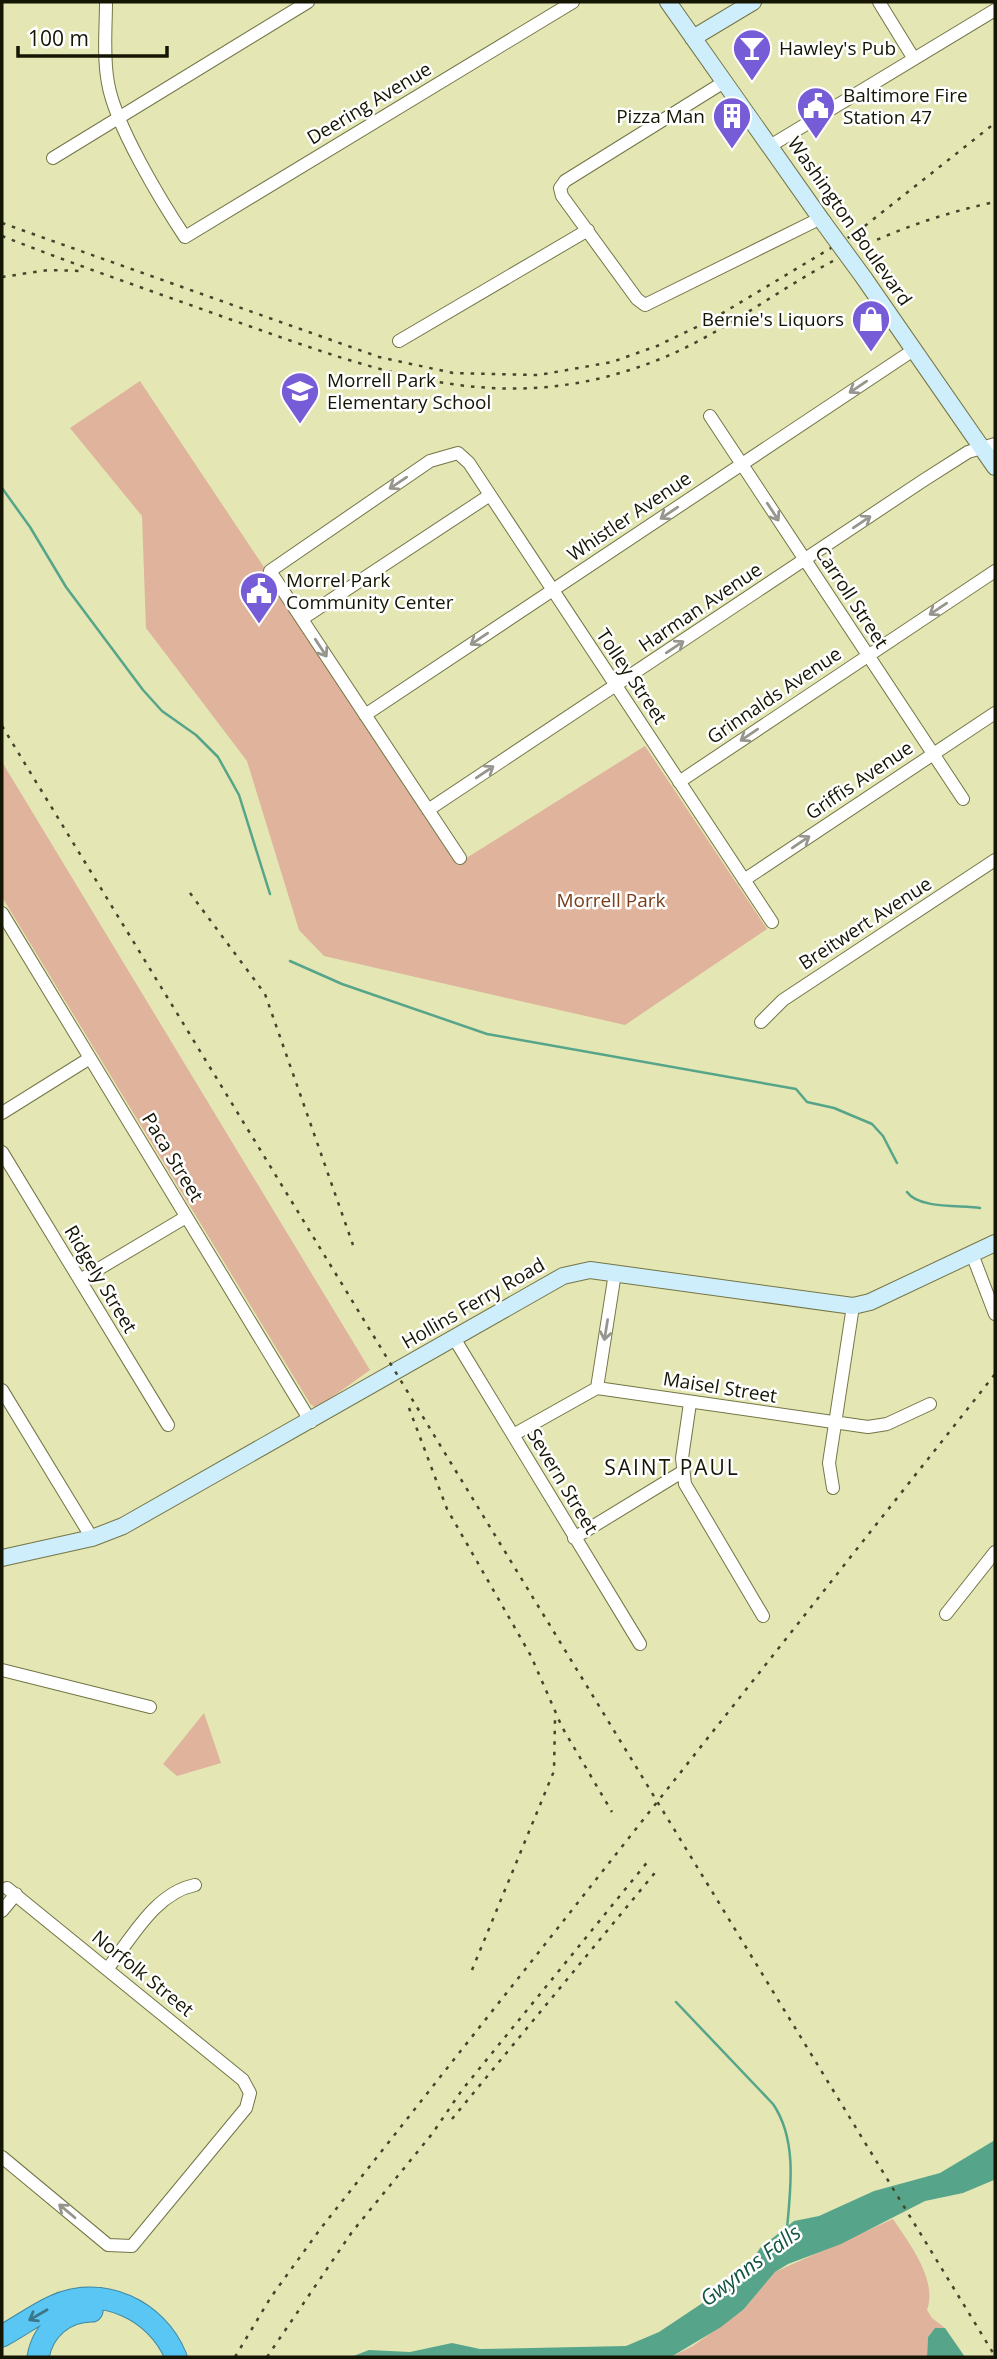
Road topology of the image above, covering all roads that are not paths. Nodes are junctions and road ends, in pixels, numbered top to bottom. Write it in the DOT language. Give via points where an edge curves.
graph roads {
  1 [pos="106,2"];
  2 [pos="308,2"];
  3 [pos="573,2"];
  4 [pos="668,2"];
  5 [pos="752,2"];
  6 [pos="879,2"];
  7 [pos="995,10"];
  8 [pos="693,38"];
  9 [pos="914,59"];
  10 [pos="724,82"];
  11 [pos="120,117"];
  12 [pos="770,146"];
  13 [pos="53,158"];
  14 [pos="822,220"];
  15 [pos="588,230"];
  16 [pos="399,341"];
  17 [pos="915,349"];
  18 [pos="710,416"];
  19 [pos="988,445"];
  20 [pos="741,464"];
  21 [pos="995,467"];
  22 [pos="490,495"];
  23 [pos="805,560"];
  24 [pos="995,571"];
  25 [pos="553,590"];
  26 [pos="302,619"];
  27 [pos="868,656"];
  28 [pos="616,685"];
  29 [pos="995,713"];
  30 [pos="365,715"];
  31 [pos="933,754"];
  32 [pos="680,782"];
  33 [pos="962,799"];
  34 [pos="428,810"];
  35 [pos="460,858"];
  36 [pos="995,860"];
  37 [pos="744,880"];
  38 [pos="2,913"];
  39 [pos="772,922"];
  40 [pos="761,1022"];
  41 [pos="90,1058"];
  42 [pos="2,1113"];
  43 [pos="2,1152"];
  44 [pos="186,1217"];
  45 [pos="995,1243"];
  46 [pos="972,1254"];
  47 [pos="615,1273"];
  48 [pos="80,1280"];
  49 [pos="853,1306"];
  50 [pos="995,1314"];
  51 [pos="454,1338"];
  52 [pos="597,1388"];
  53 [pos="2,1390"];
  54 [pos="690,1403"];
  55 [pos="930,1404"];
  56 [pos="311,1422"];
  57 [pos="834,1423"];
  58 [pos="168,1425"];
  59 [pos="513,1435"];
  60 [pos="682,1472"];
  61 [pos="832,1488"];
  62 [pos="92,1538"];
  63 [pos="574,1538"];
  64 [pos="995,1552"];
  65 [pos="2,1558"];
  66 [pos="946,1614"];
  67 [pos="763,1616"];
  68 [pos="640,1644"];
  69 [pos="2,1670"];
  70 [pos="150,1707"];
  71 [pos="195,1885"];
  72 [pos="2,1911"];
  73 [pos="108,1968"];
  74 [pos="2,2157"];
  75 [pos="2,2336"];
  76 [pos="38,2357"];
  77 [pos="162,2357"];
  78 [pos="176,2357"];
  1 -- 11 [label="street" via="108,84"];
  2 -- 11 [label="street"];
  3 -- 11 [label="street, Deering Avenue" via="185,237"];
  4 -- 8 [label="street, Washington Boulevard"];
  5 -- 8 [label="street"];
  6 -- 9 [label="street"];
  7 -- 9 [label="street"];
  8 -- 10 [label="street, Washington Boulevard"];
  9 -- 12 [label="street"];
  10 -- 12 [label="street, Washington Boulevard"];
  10 -- 15 [label="street" via="565,181 560,188"];
  11 -- 13 [label="street"];
  12 -- 14 [label="street, Washington Boulevard"];
  14 -- 15 [label="street" via="645,305"];
  14 -- 17 [label="street, Washington Boulevard, bridge"];
  15 -- 16 [label="street"];
  17 -- 19 [label="street, Washington Boulevard"];
  17 -- 20 [label="street, Whistler Avenue, one-way"];
  18 -- 20 [label="street, Carroll Street"];
  19 -- 21 [label="street, Washington Boulevard"];
  23 -- 19 [label="street, Harman Avenue, one-way" via="924,480"];
  20 -- 23 [label="street, Carroll Street, one-way"];
  20 -- 25 [label="street, Whistler Avenue, one-way"];
  22 -- 25 [label="street, Tolley Street"];
  22 -- 26 [label="street"];
  22 -- 26 [label="street, Tolley Street, one-way" via="458,453 430,461 270,571"];
  23 -- 27 [label="street, Carroll Street"];
  28 -- 23 [label="street, Harman Avenue, one-way"];
  24 -- 27 [label="street, Grinnalds Avenue, one-way"];
  25 -- 28 [label="street, Tolley Street"];
  25 -- 30 [label="street, Whistler Avenue, one-way"];
  26 -- 30 [label="street, one-way"];
  27 -- 31 [label="street, Carroll Street"];
  27 -- 32 [label="street, Grinnalds Avenue, one-way"];
  28 -- 32 [label="street, Tolley Street"];
  34 -- 28 [label="street, Harman Avenue, one-way"];
  29 -- 31 [label="street, Griffis Avenue"];
  30 -- 34 [label="street"];
  31 -- 33 [label="street, Carroll Street"];
  37 -- 31 [label="street, Griffis Avenue, one-way"];
  32 -- 37 [label="street, Tolley Street"];
  34 -- 35 [label="street"];
  36 -- 40 [label="street, Breitwert Avenue" via="783,1000"];
  37 -- 39 [label="street, Tolley Street"];
  38 -- 41 [label="street, Paca Street"];
  41 -- 42 [label="street"];
  41 -- 44 [label="street, Paca Street"];
  43 -- 48 [label="street, Ridgely Street"];
  44 -- 48 [label="street"];
  44 -- 56 [label="street, Paca Street"];
  45 -- 46 [label="street, Hollins Ferry Road"];
  46 -- 49 [label="street, Hollins Ferry Road"];
  46 -- 50 [label="street"];
  47 -- 49 [label="street, Hollins Ferry Road"];
  47 -- 51 [label="street, Hollins Ferry Road" via="590,1270 563,1276"];
  47 -- 52 [label="street, one-way"];
  48 -- 58 [label="street, Ridgely Street"];
  49 -- 57 [label="street"];
  51 -- 56 [label="street, Hollins Ferry Road"];
  51 -- 59 [label="street, Severn Street"];
  52 -- 54 [label="street, Maisel Street"];
  52 -- 59 [label="street"];
  53 -- 62 [label="street"];
  54 -- 57 [label="street, Maisel Street"];
  54 -- 60 [label="street"];
  55 -- 57 [label="street, Maisel Street" via="877,1427"];
  56 -- 62 [label="street, Hollins Ferry Road" via="156,1509"];
  57 -- 61 [label="street" via="829,1462"];
  59 -- 63 [label="street, Severn Street"];
  60 -- 63 [label="street"];
  60 -- 67 [label="street" via="691,1496"];
  62 -- 65 [label="street, Hollins Ferry Road"];
  63 -- 68 [label="street, Severn Street"];
  64 -- 66 [label="street"];
  69 -- 70 [label="street"];
  71 -- 73 [label="street" via="159,1903"];
  72 -- 73 [label="street, Norfolk Street" via="11,1891"];
  73 -- 74 [label="street, Norfolk Street, one-way" via="243,2080 250,2093 246,2108 137,2243 123,2247 108,2245"];
  78 -- 75 [label="highway, one-way" via="163,2334 140,2313 96,2298 55,2305"];
  76 -- 77 [label="highway" via="51,2328 86,2311 115,2314 133,2323"];
}
